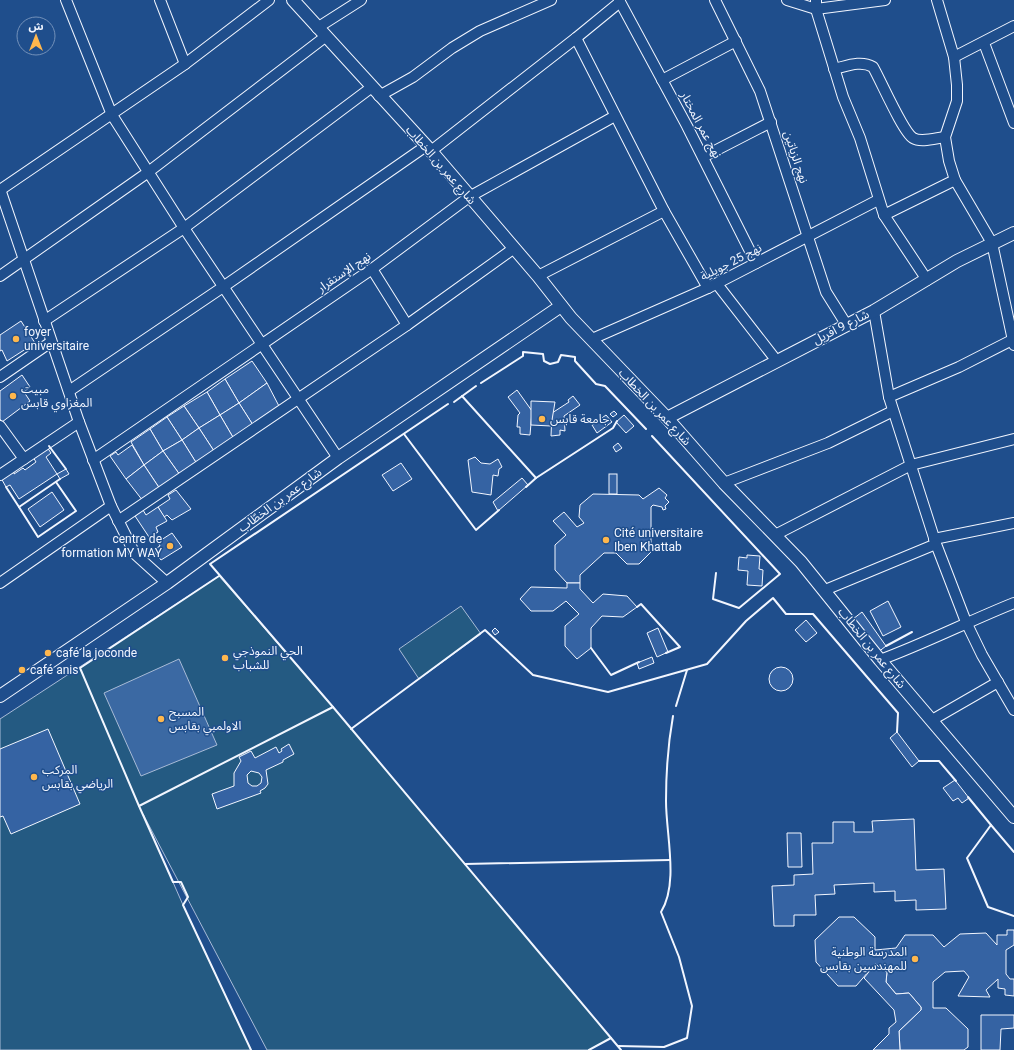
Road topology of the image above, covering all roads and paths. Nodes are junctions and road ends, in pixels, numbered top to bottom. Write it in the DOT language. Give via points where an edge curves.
graph roads {
  1 [pos="66,0"];
  2 [pos="160,0"];
  3 [pos="269,0"];
  4 [pos="293,0"];
  5 [pos="361,0"];
  6 [pos="551,0"];
  7 [pos="716,0"];
  8 [pos="787,0"];
  9 [pos="885,0"];
  10 [pos="937,0"];
  11 [pos="619,1"];
  12 [pos="816,5"];
  13 [pos="1014,26"];
  14 [pos="321,32"];
  15 [pos="576,38"];
  16 [pos="736,41"];
  17 [pos="984,43"];
  18 [pos="954,57"];
  19 [pos="185,64"];
  20 [pos="834,69"];
  21 [pos="662,80"];
  22 [pos="375,91"];
  23 [pos="112,115"];
  24 [pos="615,116"];
  25 [pos="771,122"];
  26 [pos="1014,123"];
  27 [pos="945,137"];
  28 [pos="428,148"];
  29 [pos="703,157"];
  30 [pos="147,173"];
  31 [pos="955,180"];
  32 [pos="0,189"];
  33 [pos="469,197"];
  34 [pos="878,200"];
  35 [pos="664,211"];
  36 [pos="884,215"];
  37 [pos="184,228"];
  38 [pos="1014,233"];
  39 [pos="808,238"];
  40 [pos="992,242"];
  41 [pos="513,249"];
  42 [pos="23,260"];
  43 [pos="756,263"];
  44 [pos="372,269"];
  45 [pos="0,276"];
  46 [pos="538,276"];
  47 [pos="927,280"];
  48 [pos="713,286"];
  49 [pos="223,287"];
  50 [pos="561,306"];
  51 [pos="874,311"];
  52 [pos="44,322"];
  53 [pos="846,324"];
  54 [pos="407,325"];
  55 [pos="592,339"];
  56 [pos="1013,341"];
  57 [pos="51,342"];
  58 [pos="261,343"];
  59 [pos="776,360"];
  60 [pos="0,377"];
  61 [pos="69,391"];
  62 [pos="889,397"];
  63 [pos="299,399"];
  64 [pos="893,411"];
  65 [pos="667,418"];
  66 [pos="79,422"];
  67 [pos="0,426"];
  68 [pos="1014,439"];
  69 [pos="338,458"];
  70 [pos="24,459"];
  71 [pos="93,460"];
  72 [pos="911,465"];
  73 [pos="0,475"];
  74 [pos="724,483"];
  75 [pos="111,506"];
  76 [pos="118,521"];
  77 [pos="1014,524"];
  78 [pos="775,535"];
  79 [pos="935,541"];
  80 [pos="0,583"];
  81 [pos="167,583"];
  82 [pos="825,590"];
  83 [pos="1014,603"];
  84 [pos="966,622"];
  85 [pos="880,660"];
  86 [pos="998,682"];
  87 [pos="0,696"];
  88 [pos="1014,710"];
  89 [pos="932,720"];
  90 [pos="1014,817"];
  1 -- 23 [label="street"];
  2 -- 19 [label="street"];
  3 -- 19 [label="street"];
  4 -- 14 [label="street, شارع عمر بن الخطاب"];
  5 -- 14 [label="street"];
  6 -- 22 [label="street" via="480,31 452,48 414,77"];
  7 -- 16 [label="street, نهج الزياتين" via="718,9"];
  8 -- 12 [label="street"];
  9 -- 12 [label="street"];
  10 -- 18 [label="street"];
  11 -- 15 [label="street"];
  11 -- 21 [label="street, نهج عمر المختار"];
  12 -- 20 [label="street"];
  13 -- 17 [label="street"];
  14 -- 22 [label="street, شارع عمر بن الخطاب"];
  14 -- 30 [label="street"];
  15 -- 24 [label="street"];
  15 -- 28 [label="street"];
  16 -- 21 [label="street"];
  16 -- 25 [label="street, نهج الزياتين" via="760,91"];
  17 -- 18 [label="street"];
  17 -- 26 [label="street"];
  18 -- 27 [label="street" via="957,101"];
  19 -- 23 [label="street"];
  20 -- 27 [label="street" via="859,63 872,67 913,138 919,140"];
  20 -- 34 [label="street" via="860,138"];
  21 -- 29 [label="street, نهج عمر المختار"];
  22 -- 28 [label="street, شارع عمر بن الخطاب"];
  22 -- 37 [label="street"];
  23 -- 30 [label="street"];
  23 -- 32 [label="street"];
  24 -- 33 [label="street, نهج الإستقرار"];
  24 -- 35 [label="street"];
  25 -- 29 [label="street"];
  25 -- 39 [label="street, نهج الزياتين"];
  27 -- 31 [label="street"];
  28 -- 33 [label="street, شارع عمر بن الخطاب"];
  28 -- 49 [label="street"];
  29 -- 43 [label="street, نهج عمر المختار"];
  30 -- 37 [label="street"];
  30 -- 42 [label="street"];
  31 -- 36 [label="street"];
  31 -- 40 [label="street"];
  32 -- 42 [label="street"];
  33 -- 41 [label="street, شارع عمر بن الخطاب"];
  33 -- 44 [label="street, نهج الإستقرار"];
  34 -- 36 [label="street"];
  34 -- 39 [label="street, نهج 25 جويلية"];
  35 -- 46 [label="street"];
  35 -- 48 [label="street"];
  36 -- 47 [label="street"];
  37 -- 49 [label="street"];
  37 -- 52 [label="street"];
  38 -- 40 [label="street, شارع 9 افريل"];
  39 -- 43 [label="street, نهج 25 جويلية"];
  39 -- 53 [label="street, نهج الزياتين" via="826,292"];
  40 -- 47 [label="street, شارع 9 افريل"];
  40 -- 56 [label="street"];
  41 -- 46 [label="street, شارع عمر بن الخطاب"];
  41 -- 54 [label="street"];
  42 -- 45 [label="street"];
  42 -- 52 [label="street"];
  43 -- 48 [label="street, نهج 25 جويلية"];
  44 -- 54 [label="street"];
  44 -- 58 [label="street, نهج الإستقرار"];
  46 -- 50 [label="street, شارع عمر بن الخطاب"];
  47 -- 51 [label="street, شارع 9 افريل"];
  48 -- 55 [label="street, نهج 25 جويلية"];
  48 -- 59 [label="street"];
  49 -- 58 [label="street"];
  49 -- 61 [label="street"];
  50 -- 55 [label="street, شارع عمر بن الخطاب"];
  50 -- 69 [label="street, شارع عمر بن الخطّاب"];
  51 -- 53 [label="street, شارع 9 افريل"];
  51 -- 62 [label="street"];
  52 -- 57 [label="street"];
  53 -- 59 [label="street, شارع 9 افريل"];
  54 -- 63 [label="street"];
  55 -- 65 [label="street, شارع عمر بن الخطاب"];
  56 -- 62 [label="street"];
  57 -- 60 [label="street"];
  57 -- 61 [label="street"];
  58 -- 63 [label="street"];
  58 -- 71 [label="street, نهج الإستقرار"];
  59 -- 65 [label="street, شارع 9 افريل"];
  61 -- 66 [label="street"];
  62 -- 64 [label="street"];
  63 -- 69 [label="street"];
  63 -- 76 [label="street"];
  64 -- 72 [label="street"];
  64 -- 74 [label="street" via="828,443"];
  65 -- 74 [label="street, شارع عمر بن الخطاب"];
  66 -- 70 [label="street"];
  66 -- 71 [label="street"];
  67 -- 70 [label="street"];
  68 -- 72 [label="street"];
  69 -- 81 [label="street, شارع عمر بن الخطّاب"];
  70 -- 73 [label="street"];
  71 -- 75 [label="street"];
  72 -- 78 [label="street"];
  72 -- 79 [label="street"];
  74 -- 78 [label="street, شارع عمر بن الخطاب"];
  75 -- 76 [label="street"];
  75 -- 80 [label="street"];
  76 -- 81 [label="street" via="135,554"];
  77 -- 79 [label="street"];
  78 -- 82 [label="street, شارع عمر بن الخطاب"];
  79 -- 82 [label="street"];
  79 -- 84 [label="street"];
  81 -- 87 [label="street, شارع عمر بن الخطّاب"];
  82 -- 85 [label="street, شارع عمر بن الخطاب"];
  83 -- 84 [label="street"];
  84 -- 85 [label="street" via="923,644"];
  84 -- 86 [label="street"];
  85 -- 89 [label="street, شارع عمر بن الخطاب"];
  86 -- 88 [label="street"];
  86 -- 89 [label="street"];
  89 -- 90 [label="street, شارع عمر بن الخطاب"];
}
